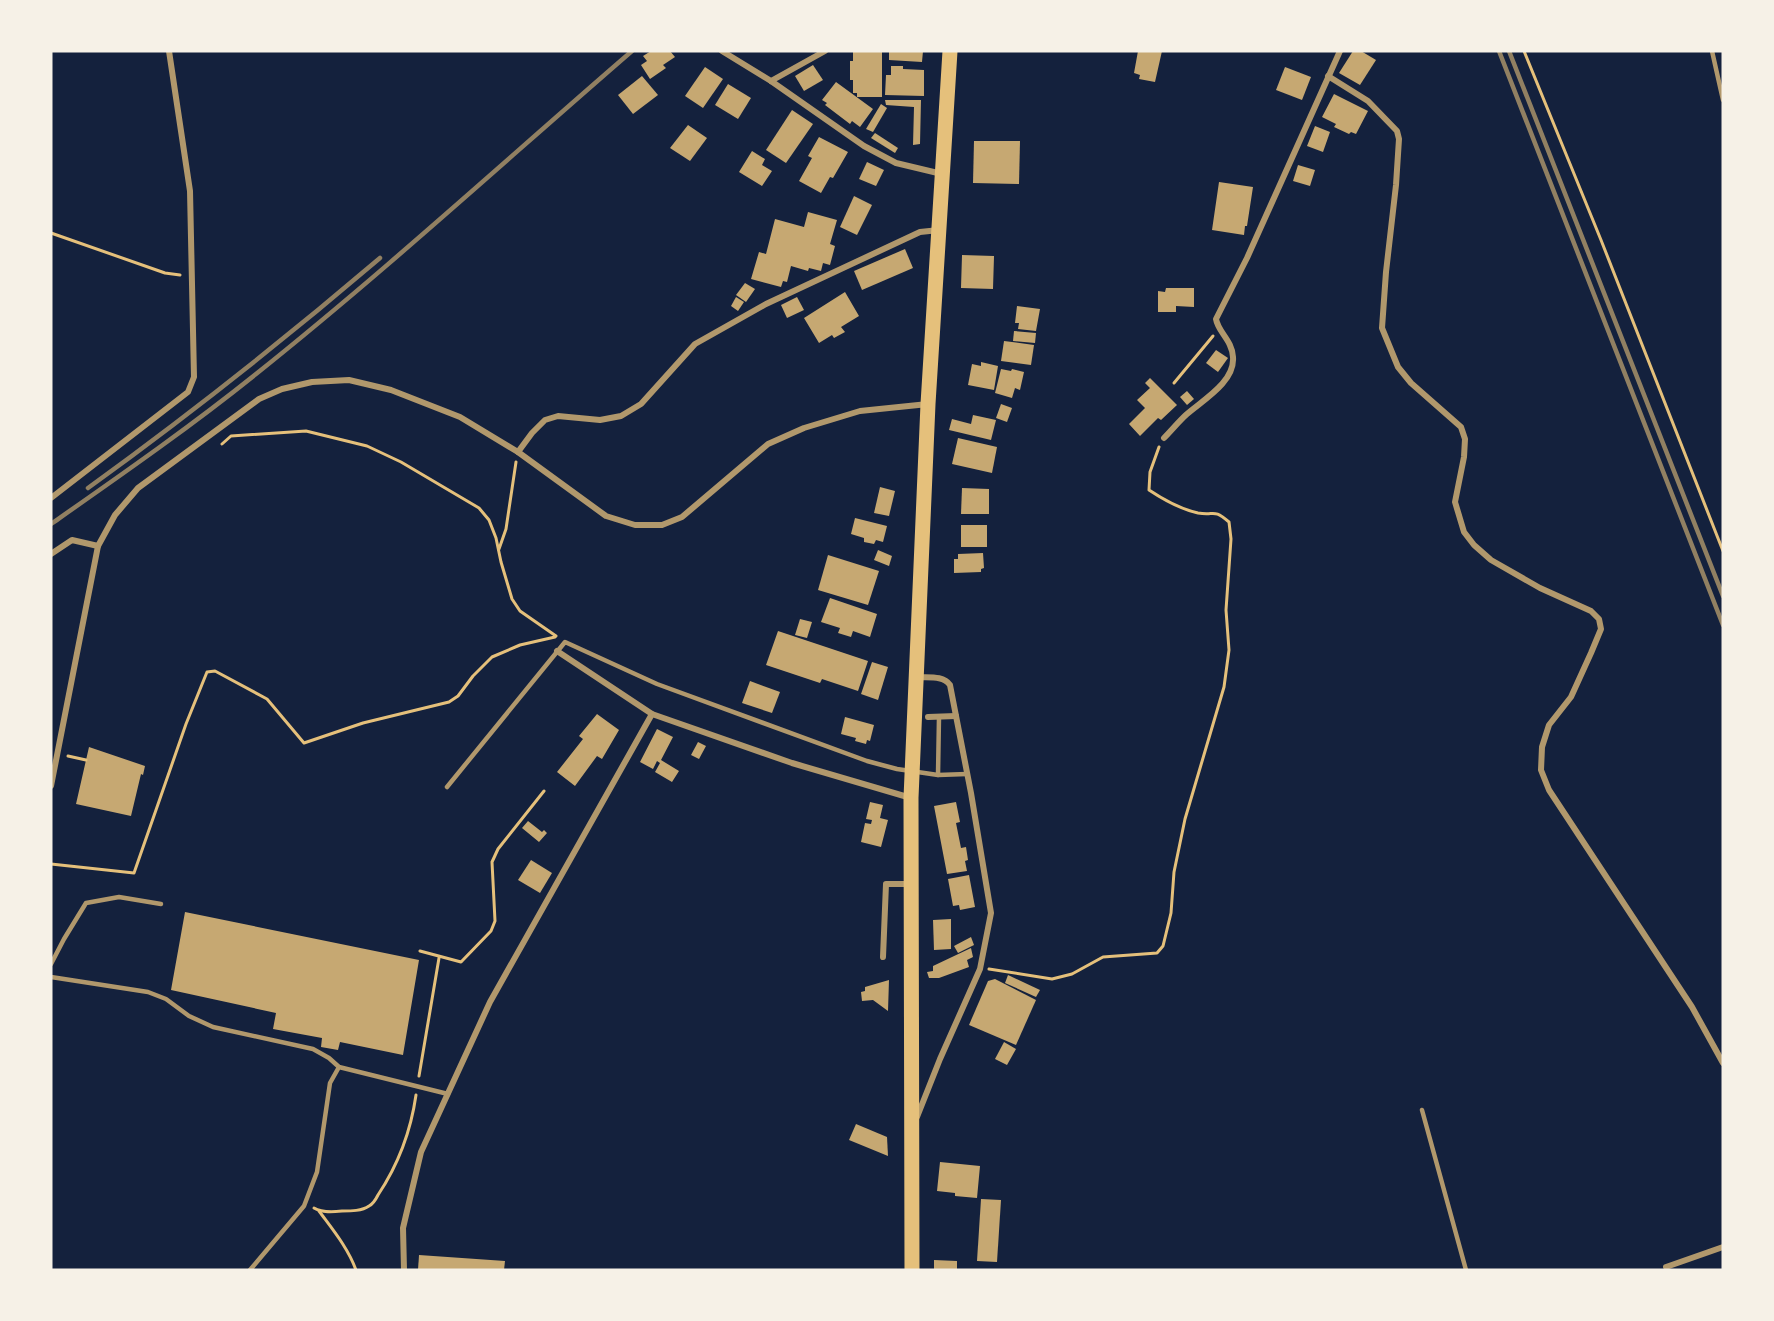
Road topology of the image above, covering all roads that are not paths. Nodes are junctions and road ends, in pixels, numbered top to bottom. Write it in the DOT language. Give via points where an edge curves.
graph roads {
  1 [pos="170,51"];
  2 [pos="722,51"];
  3 [pos="825,51"];
  4 [pos="950,51"];
  5 [pos="1341,51"];
  6 [pos="1712,51"];
  7 [pos="1328,76"];
  8 [pos="771,81"];
  9 [pos="1723,100"];
  10 [pos="942,174"];
  11 [pos="939,230"];
  12 [pos="928,404"];
  13 [pos="1164,438"];
  14 [pos="518,452"];
  15 [pos="51,498"];
  16 [pos="98,546"];
  17 [pos="51,554"];
  18 [pos="557,651"];
  19 [pos="915,677"];
  20 [pos="652,714"];
  21 [pos="956,716"];
  22 [pos="928,717"];
  23 [pos="939,717"];
  24 [pos="967,774"];
  25 [pos="938,775"];
  26 [pos="51,786"];
  27 [pos="447,787"];
  28 [pos="911,798"];
  29 [pos="911,884"];
  30 [pos="160,904"];
  31 [pos="883,957"];
  32 [pos="51,964"];
  33 [pos="51,977"];
  34 [pos="1723,1063"];
  35 [pos="339,1067"];
  36 [pos="448,1094"];
  37 [pos="1422,1110"];
  38 [pos="912,1138"];
  39 [pos="1723,1247"];
  40 [pos="1666,1267"];
  41 [pos="250,1270"];
  42 [pos="404,1270"];
  43 [pos="912,1270"];
  44 [pos="1466,1270"];
  1 -- 15 [label="street" via="190,191 194,377 188,392"];
  2 -- 8 [label="street"];
  3 -- 8 [label="street"];
  4 -- 10 [label="main road"];
  5 -- 7 [label="street"];
  6 -- 9 [label="lane"];
  7 -- 13 [label="street" via="1216,319 1231,345 1232,367 1216,390"];
  7 -- 34 [label="street" via="1368,101 1397,130 1383,328 1398,366 1411,383 1461,427 1464,457 1455,502 1464,531 1491,560 1591,611 1599,619 1601,629 1592,653 1571,697 1549,725 1542,747 1541,770 1549,790 1692,1007"];
  8 -- 10 [label="street" via="864,146 896,163"];
  10 -- 11 [label="main road"];
  11 -- 12 [label="main road"];
  11 -- 14 [label="street" via="920,232 776,299 695,344 641,404 621,416 600,420 558,416 545,420"];
  12 -- 14 [label="street" via="860,411 768,444 682,517 662,525 635,525 606,516"];
  12 -- 19 [label="main road"];
  14 -- 16 [label="street" via="460,417 391,390 349,380 312,382 259,399 138,488 115,515"];
  16 -- 17 [label="street" via="72,540"];
  16 -- 26 [label="street"];
  18 -- 20 [label="street"];
  18 -- 25 [label="lane" via="565,642 657,684 867,761"];
  18 -- 27 [label="lane"];
  19 -- 21 [label="street" via="946,680"];
  19 -- 28 [label="main road"];
  20 -- 28 [label="street" via="792,763"];
  20 -- 36 [label="street" via="490,1002"];
  21 -- 23 [label="street"];
  21 -- 24 [label="street"];
  22 -- 23 [label="street"];
  23 -- 25 [label="lane"];
  24 -- 25 [label="lane"];
  24 -- 38 [label="street" via="991,913 988,934 980,969 940,1059"];
  28 -- 29 [label="main road"];
  29 -- 31 [label="street" via="886,884"];
  29 -- 38 [label="main road"];
  30 -- 32 [label="lane" via="119,897 86,903"];
  33 -- 35 [label="lane" via="148,992 213,1028 314,1049"];
  35 -- 36 [label="lane"];
  35 -- 41 [label="lane" via="330,1083 317,1172 305,1203"];
  36 -- 42 [label="street" via="421,1152 403,1228"];
  37 -- 44 [label="lane"];
  38 -- 43 [label="main road"];
  39 -- 40 [label="street"];
}
